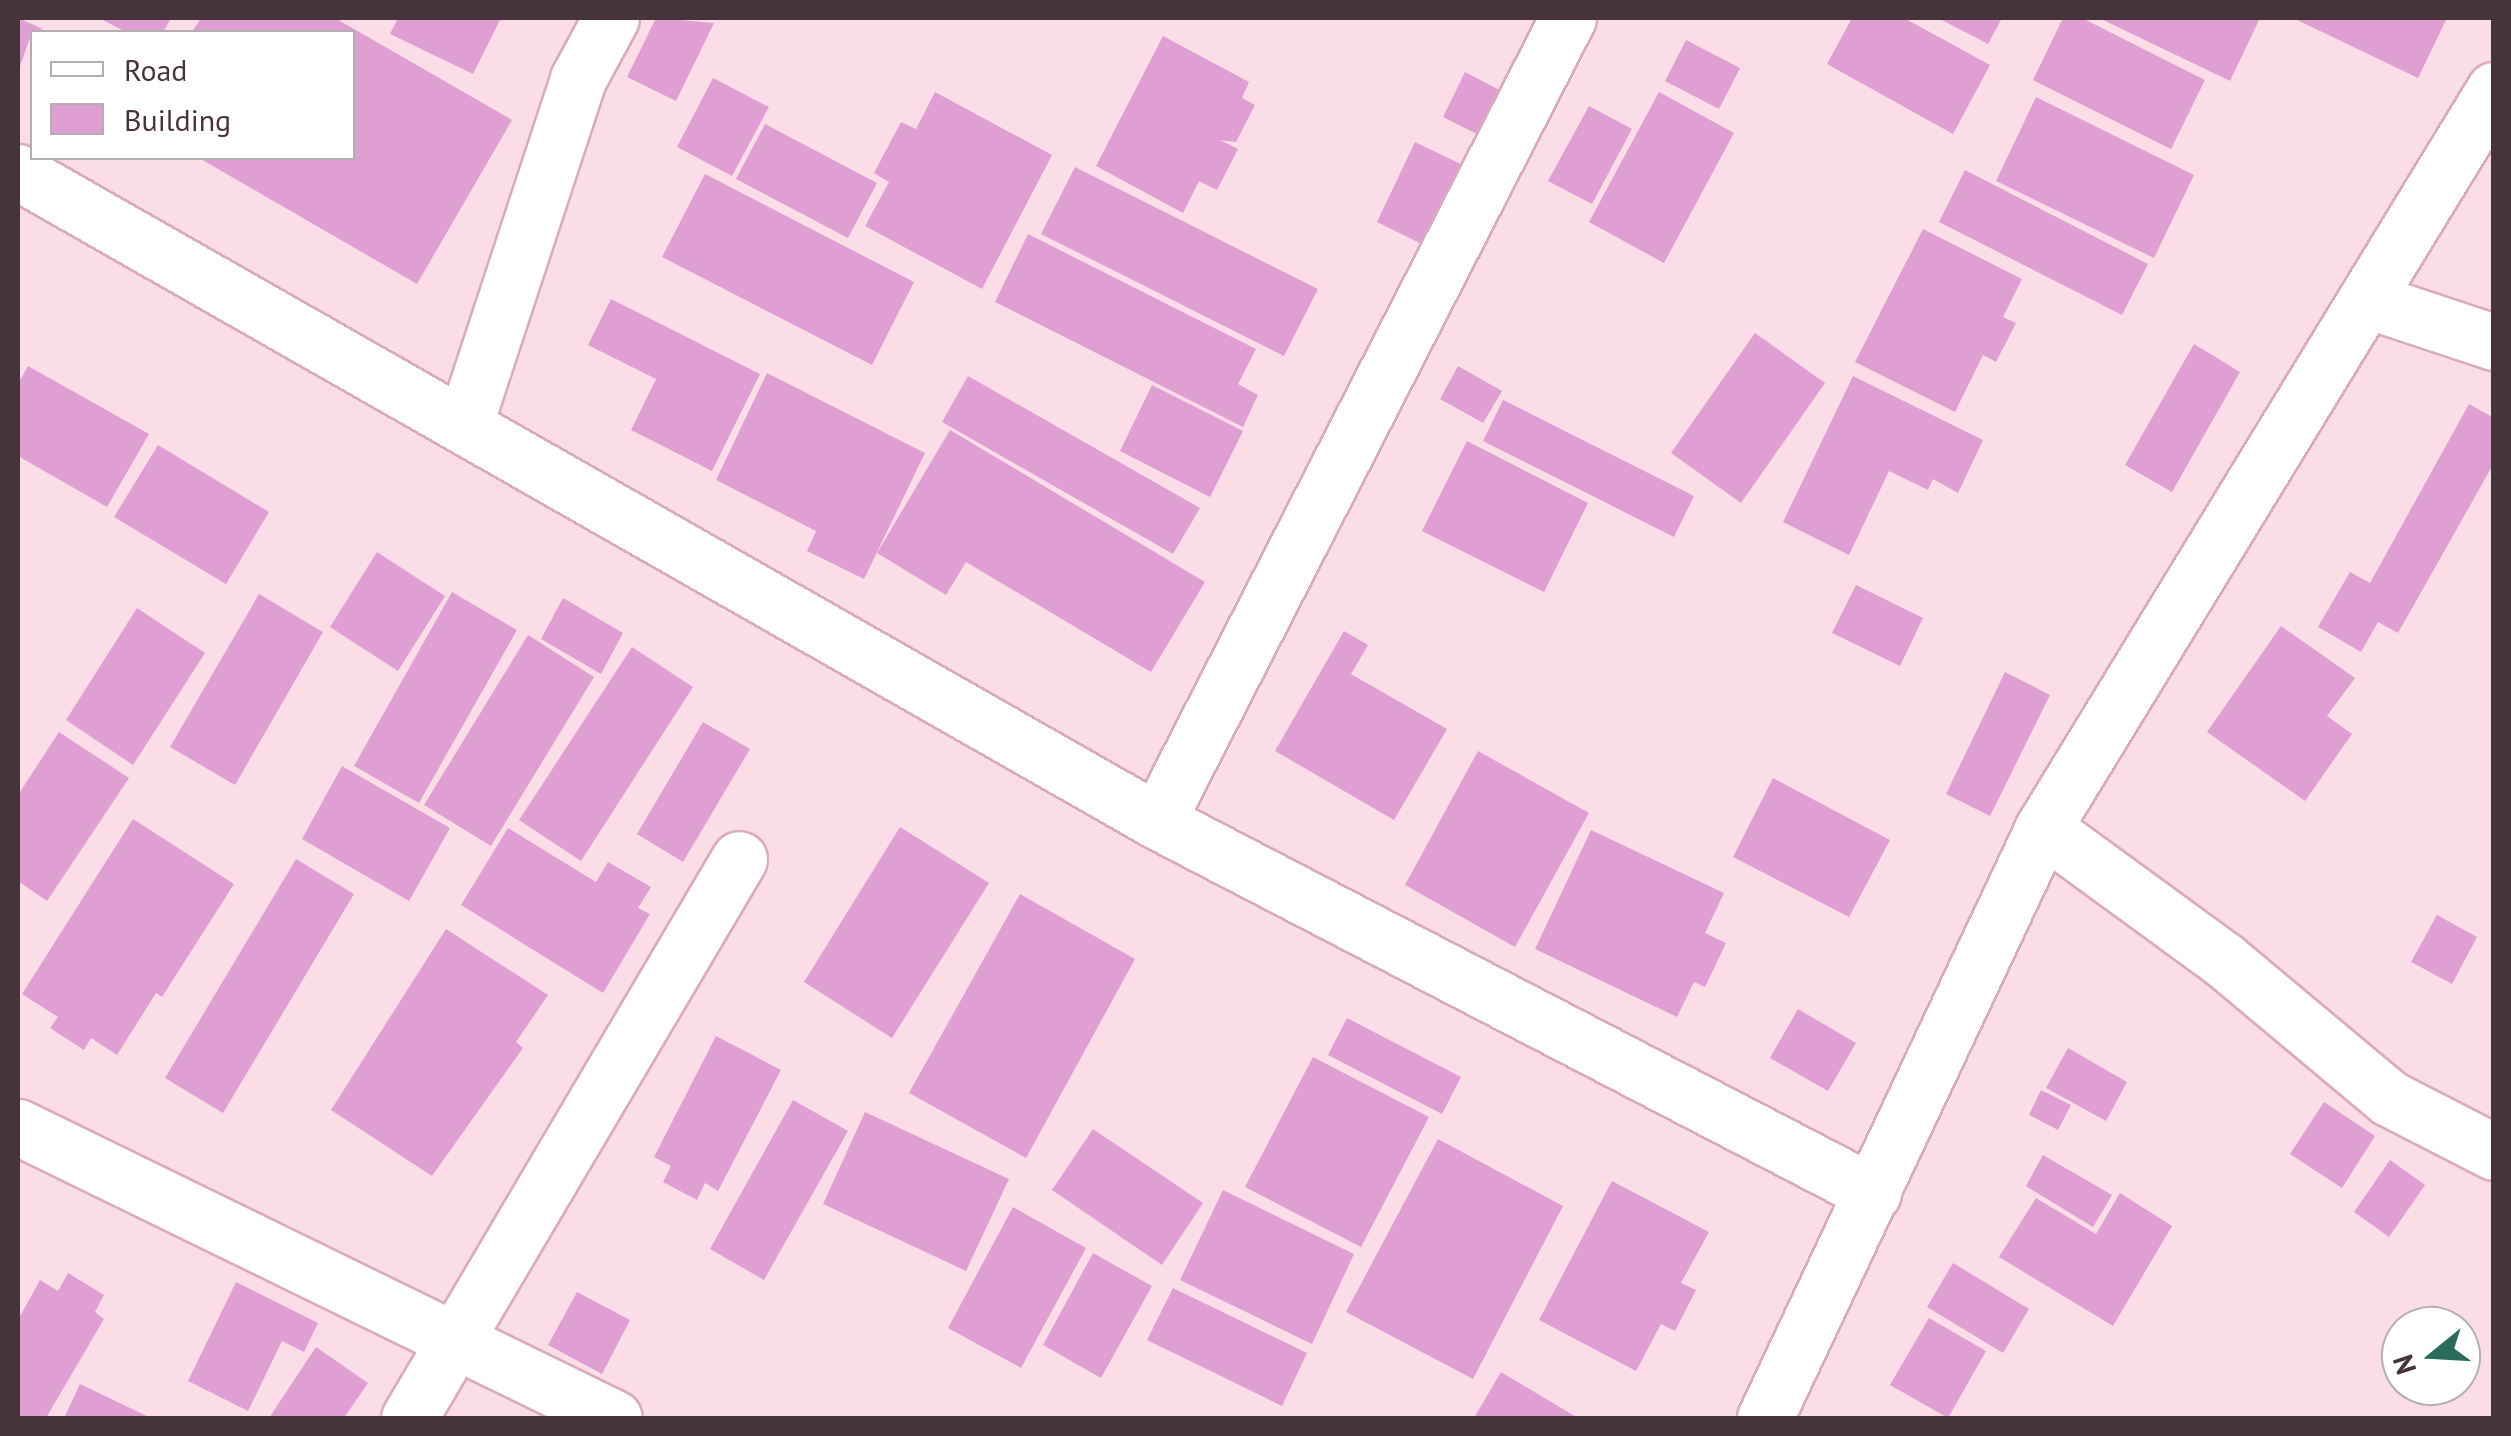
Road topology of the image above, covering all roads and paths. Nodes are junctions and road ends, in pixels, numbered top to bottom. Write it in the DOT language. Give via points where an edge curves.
graph roads {
  1 [pos="611,18"];
  2 [pos="1568,18"];
  3 [pos="2494,90"];
  4 [pos="18,172"];
  5 [pos="2370,301"];
  6 [pos="2494,342"];
  7 [pos="465,423"];
  8 [pos="1157,822"];
  9 [pos="2043,828"];
  10 [pos="739,859"];
  11 [pos="18,1127"];
  12 [pos="2494,1152"];
  13 [pos="1873,1193"];
  14 [pos="454,1338"];
  15 [pos="409,1418"];
  16 [pos="614,1418"];
  17 [pos="1765,1418"];
  1 -- 7 [label="street" via="578,79"];
  2 -- 8 [label="street"];
  3 -- 5 [label="street"];
  4 -- 7 [label="street"];
  5 -- 6 [label="street"];
  5 -- 9 [label="street"];
  7 -- 8 [label="street"];
  8 -- 13 [label="street"];
  9 -- 12 [label="street" via="2224,960 2388,1098"];
  9 -- 13 [label="street"];
  10 -- 14 [label="street"];
  11 -- 14 [label="street"];
  13 -- 17 [label="street"];
  14 -- 15 [label="street"];
  14 -- 16 [label="street"];
}
